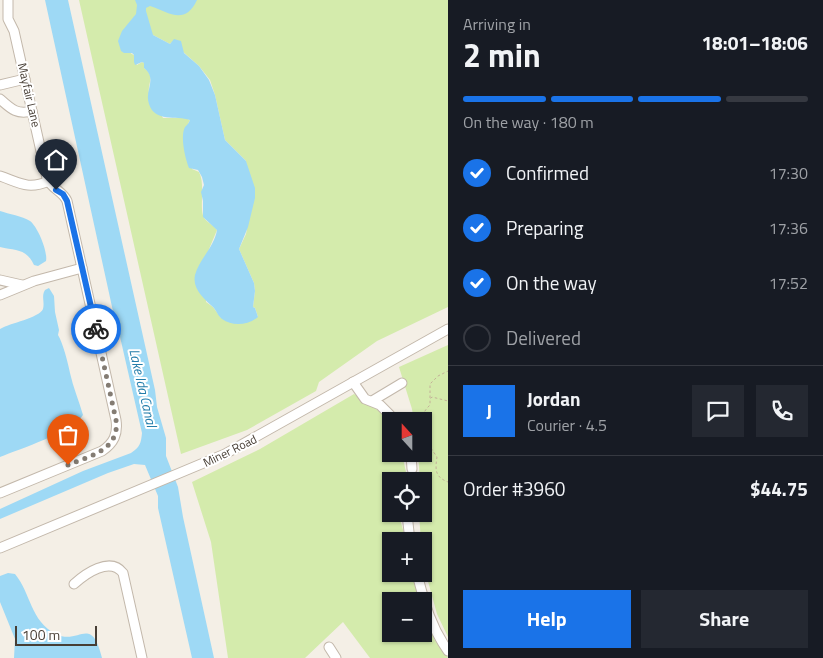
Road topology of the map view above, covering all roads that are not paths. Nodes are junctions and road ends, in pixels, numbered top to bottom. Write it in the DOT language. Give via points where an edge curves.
graph roads {
  1 [pos="8,0"];
  2 [pos="4,19"];
  3 [pos="25,79"];
  4 [pos="0,85"];
  5 [pos="0,99"];
  6 [pos="32,111"];
  7 [pos="0,176"];
  8 [pos="48,181"];
  9 [pos="82,268"];
  10 [pos="0,280"];
  11 [pos="22,286"];
  12 [pos="0,295"];
  13 [pos="448,329"];
  14 [pos="353,382"];
  15 [pos="402,383"];
  16 [pos="372,401"];
  17 [pos="387,412"];
  18 [pos="412,462"];
  19 [pos="412,469"];
  20 [pos="0,494"];
  21 [pos="0,548"];
  22 [pos="419,582"];
  23 [pos="74,584"];
  24 [pos="329,647"];
  25 [pos="448,651"];
  26 [pos="142,658"];
  27 [pos="336,658"];
  1 -- 2 [label="street, Mayfair Lane"];
  2 -- 3 [label="street, Mayfair Lane" via="14,31"];
  3 -- 4 [label="street"];
  3 -- 6 [label="street, Mayfair Lane"];
  5 -- 6 [label="street" via="13,111 22,114"];
  6 -- 8 [label="street, Mayfair Lane"];
  7 -- 8 [label="street" via="31,186"];
  8 -- 9 [label="street" via="67,201"];
  9 -- 11 [label="street"];
  9 -- 20 [label="street" via="116,420 115,438 102,451"];
  10 -- 11 [label="street"];
  11 -- 12 [label="street"];
  13 -- 14 [label="street, Miner Road"];
  14 -- 16 [label="street" via="365,399"];
  14 -- 21 [label="street, Miner Road" via="251,441"];
  15 -- 16 [label="street"];
  16 -- 17 [label="street"];
  18 -- 19 [label="street"];
  22 -- 25 [label="street" via="430,621"];
  23 -- 26 [label="street" via="103,567 113,566 123,573"];
  24 -- 27 [label="street"];
}
